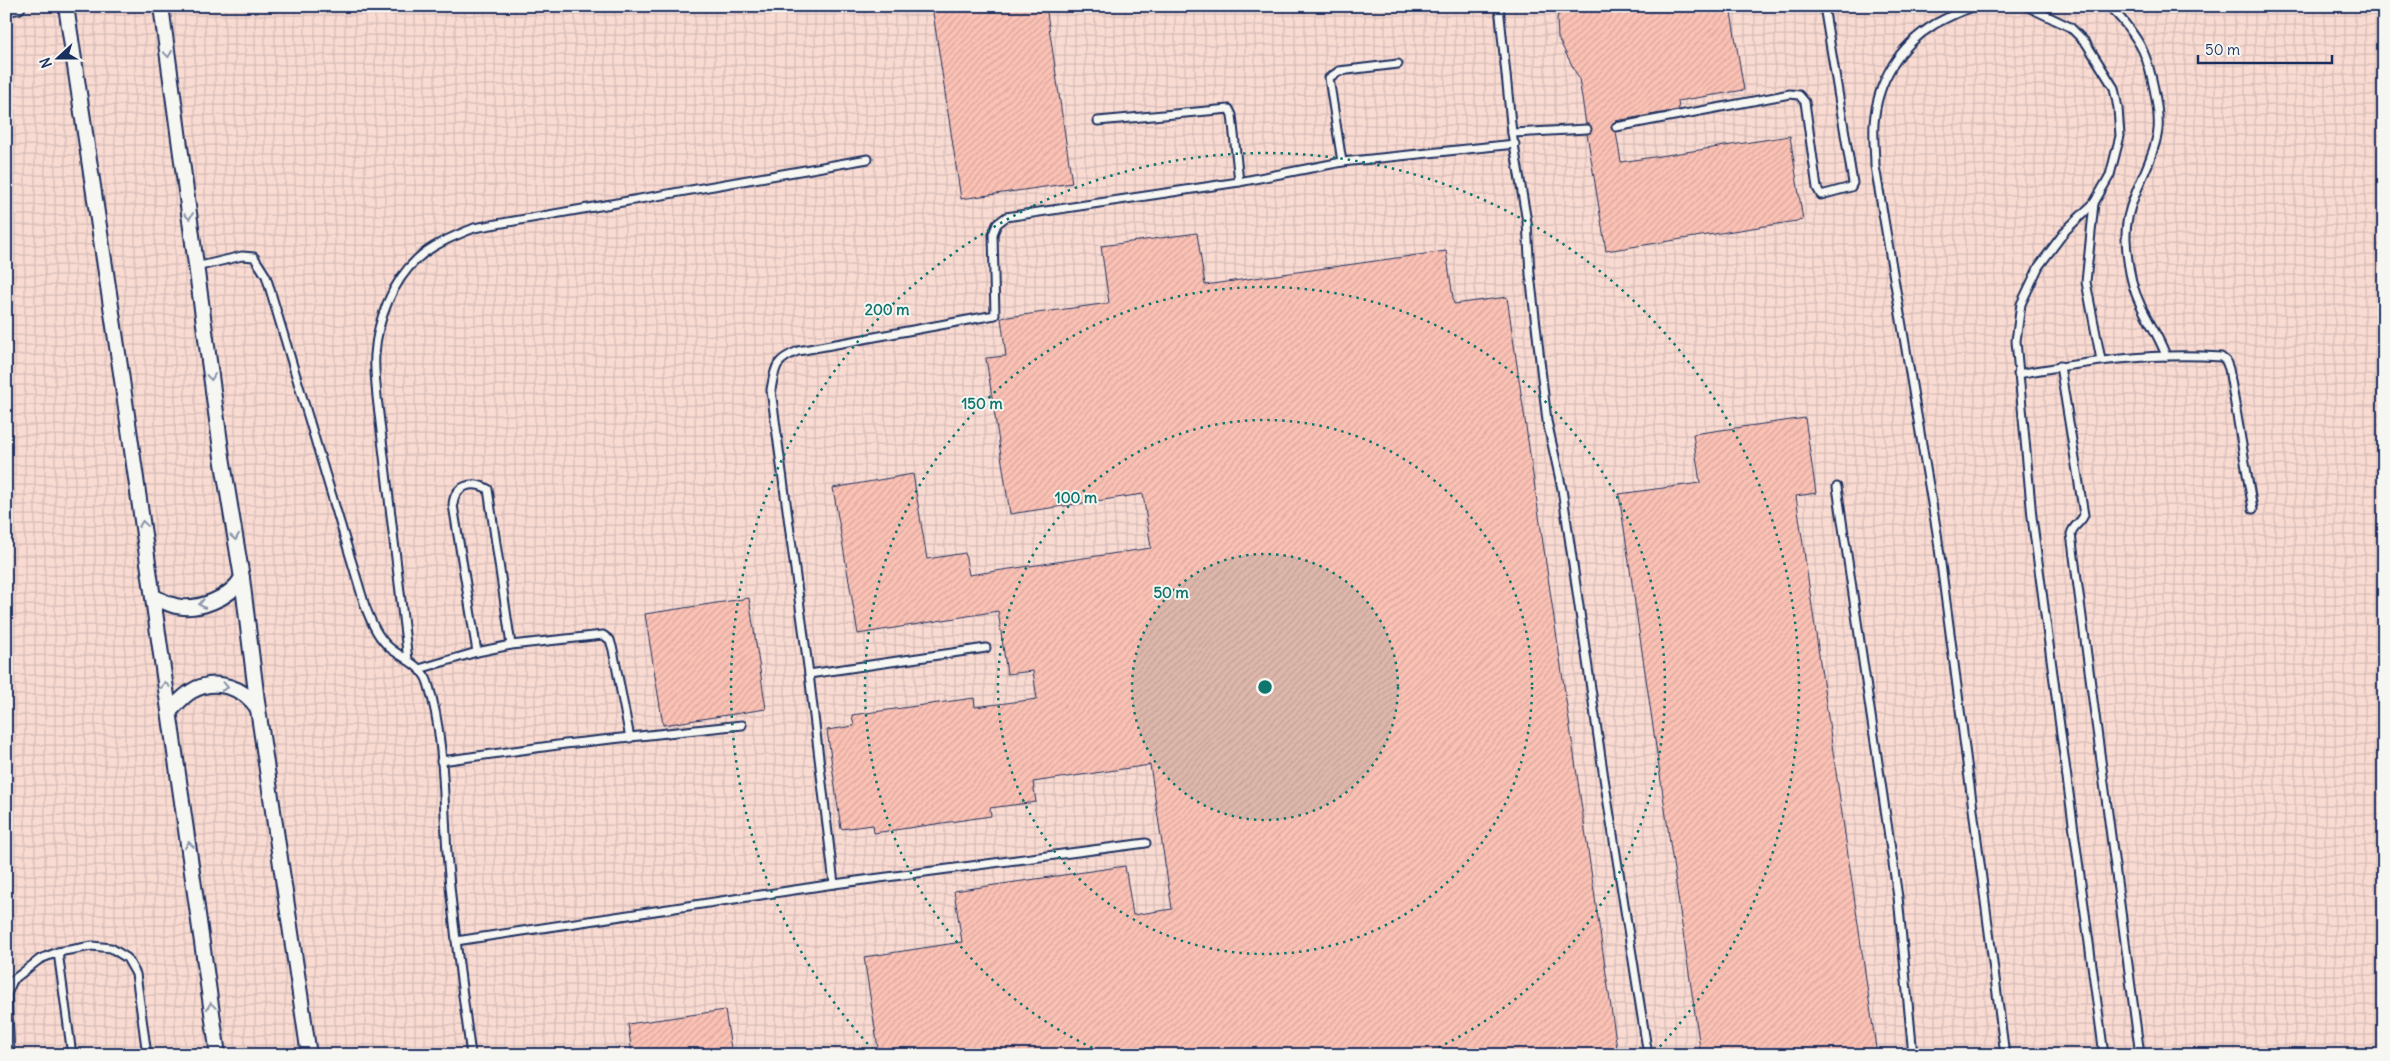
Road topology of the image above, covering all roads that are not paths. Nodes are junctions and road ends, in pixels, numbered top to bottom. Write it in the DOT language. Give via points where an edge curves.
graph roads {
  1 [pos="18,6"];
  2 [pos="66,6"];
  3 [pos="161,6"];
  4 [pos="1499,6"];
  5 [pos="1824,6"];
  6 [pos="1978,6"];
  7 [pos="2026,6"];
  8 [pos="2109,6"];
  9 [pos="6,8"];
  10 [pos="1398,64"];
  11 [pos="1098,121"];
  12 [pos="1616,127"];
  13 [pos="1587,129"];
  14 [pos="1512,132"];
  15 [pos="1515,144"];
  16 [pos="868,159"];
  17 [pos="1342,162"];
  18 [pos="1239,182"];
  19 [pos="2094,203"];
  20 [pos="195,267"];
  21 [pos="2166,356"];
  22 [pos="2101,360"];
  23 [pos="2060,366"];
  24 [pos="2018,374"];
  25 [pos="1837,487"];
  26 [pos="2253,509"];
  27 [pos="242,578"];
  28 [pos="154,597"];
  29 [pos="512,645"];
  30 [pos="986,648"];
  31 [pos="477,652"];
  32 [pos="408,660"];
  33 [pos="418,669"];
  34 [pos="809,674"];
  35 [pos="258,709"];
  36 [pos="169,712"];
  37 [pos="742,725"];
  38 [pos="630,738"];
  39 [pos="441,762"];
  40 [pos="1146,842"];
  41 [pos="834,884"];
  42 [pos="456,941"];
  43 [pos="58,952"];
  44 [pos="10,1055"];
  45 [pos="72,1055"];
  46 [pos="147,1055"];
  47 [pos="218,1055"];
  48 [pos="309,1055"];
  49 [pos="471,1055"];
  50 [pos="1648,1055"];
  51 [pos="1913,1055"];
  52 [pos="2005,1055"];
  53 [pos="2104,1055"];
  54 [pos="2140,1055"];
  1 -- 9 [label="street"];
  28 -- 2 [label="street, one-way"];
  3 -- 20 [label="street, one-way"];
  4 -- 14 [label="lane"];
  5 -- 12 [label="lane" via="1854,183 1851,187 1827,195 1821,195 1817,188 1805,102 1799,95 1790,94"];
  6 -- 52 [label="lane" via="1952,15 1904,47 1884,79 1874,123 1874,140 1875,166 1937,533"];
  7 -- 19 [label="lane" via="2070,27 2086,43 2114,88 2120,136 2110,175"];
  8 -- 21 [label="lane" via="2125,23 2143,52 2154,95 2158,130 2127,219 2126,240 2131,276 2140,304 2162,342"];
  10 -- 17 [label="lane" via="1339,71 1329,78"];
  11 -- 18 [label="lane" via="1229,109"];
  13 -- 14 [label="lane"];
  14 -- 15 [label="lane"];
  15 -- 17 [label="lane"];
  15 -- 50 [label="lane" via="1527,222 1547,421 1562,489"];
  16 -- 32 [label="lane" via="474,228 442,242 418,258 401,277 384,311 375,354 377,397"];
  17 -- 18 [label="lane"];
  18 -- 34 [label="lane" via="1006,218 997,224 993,234 994,315 784,356 776,366 772,390"];
  19 -- 22 [label="lane" via="2086,282"];
  19 -- 24 [label="lane" via="2049,251 2024,297 2016,341"];
  20 -- 27 [label="street, one-way"];
  20 -- 32 [label="lane" via="242,256 254,257 266,276 364,606 389,647"];
  21 -- 22 [label="lane"];
  21 -- 26 [label="lane" via="2220,357 2226,361"];
  22 -- 23 [label="lane"];
  23 -- 24 [label="lane"];
  23 -- 54 [label="lane" via="2084,515 2071,534"];
  24 -- 53 [label="lane" via="2032,517"];
  25 -- 51 [label="lane" via="1898,897"];
  27 -- 28 [label="street, one-way" via="236,588 206,605 177,606"];
  27 -- 35 [label="street"];
  36 -- 28 [label="street, one-way"];
  29 -- 31 [label="lane"];
  29 -- 31 [label="lane" via="488,489 481,485 467,486 457,490 453,505"];
  29 -- 38 [label="lane" via="603,635 610,640"];
  30 -- 34 [label="lane"];
  31 -- 33 [label="lane"];
  32 -- 33 [label="lane"];
  33 -- 39 [label="lane" via="428,681"];
  34 -- 41 [label="lane"];
  36 -- 35 [label="street, one-way" via="191,692 208,685 227,686 244,694"];
  35 -- 48 [label="street"];
  47 -- 36 [label="street, one-way"];
  37 -- 38 [label="lane"];
  38 -- 39 [label="lane"];
  39 -- 42 [label="lane"];
  40 -- 41 [label="lane"];
  41 -- 42 [label="lane"];
  42 -- 49 [label="lane"];
  43 -- 44 [label="lane" via="40,959 13,980 7,994"];
  43 -- 45 [label="lane"];
  43 -- 46 [label="lane" via="92,946 111,948 126,958 136,974"];
}
